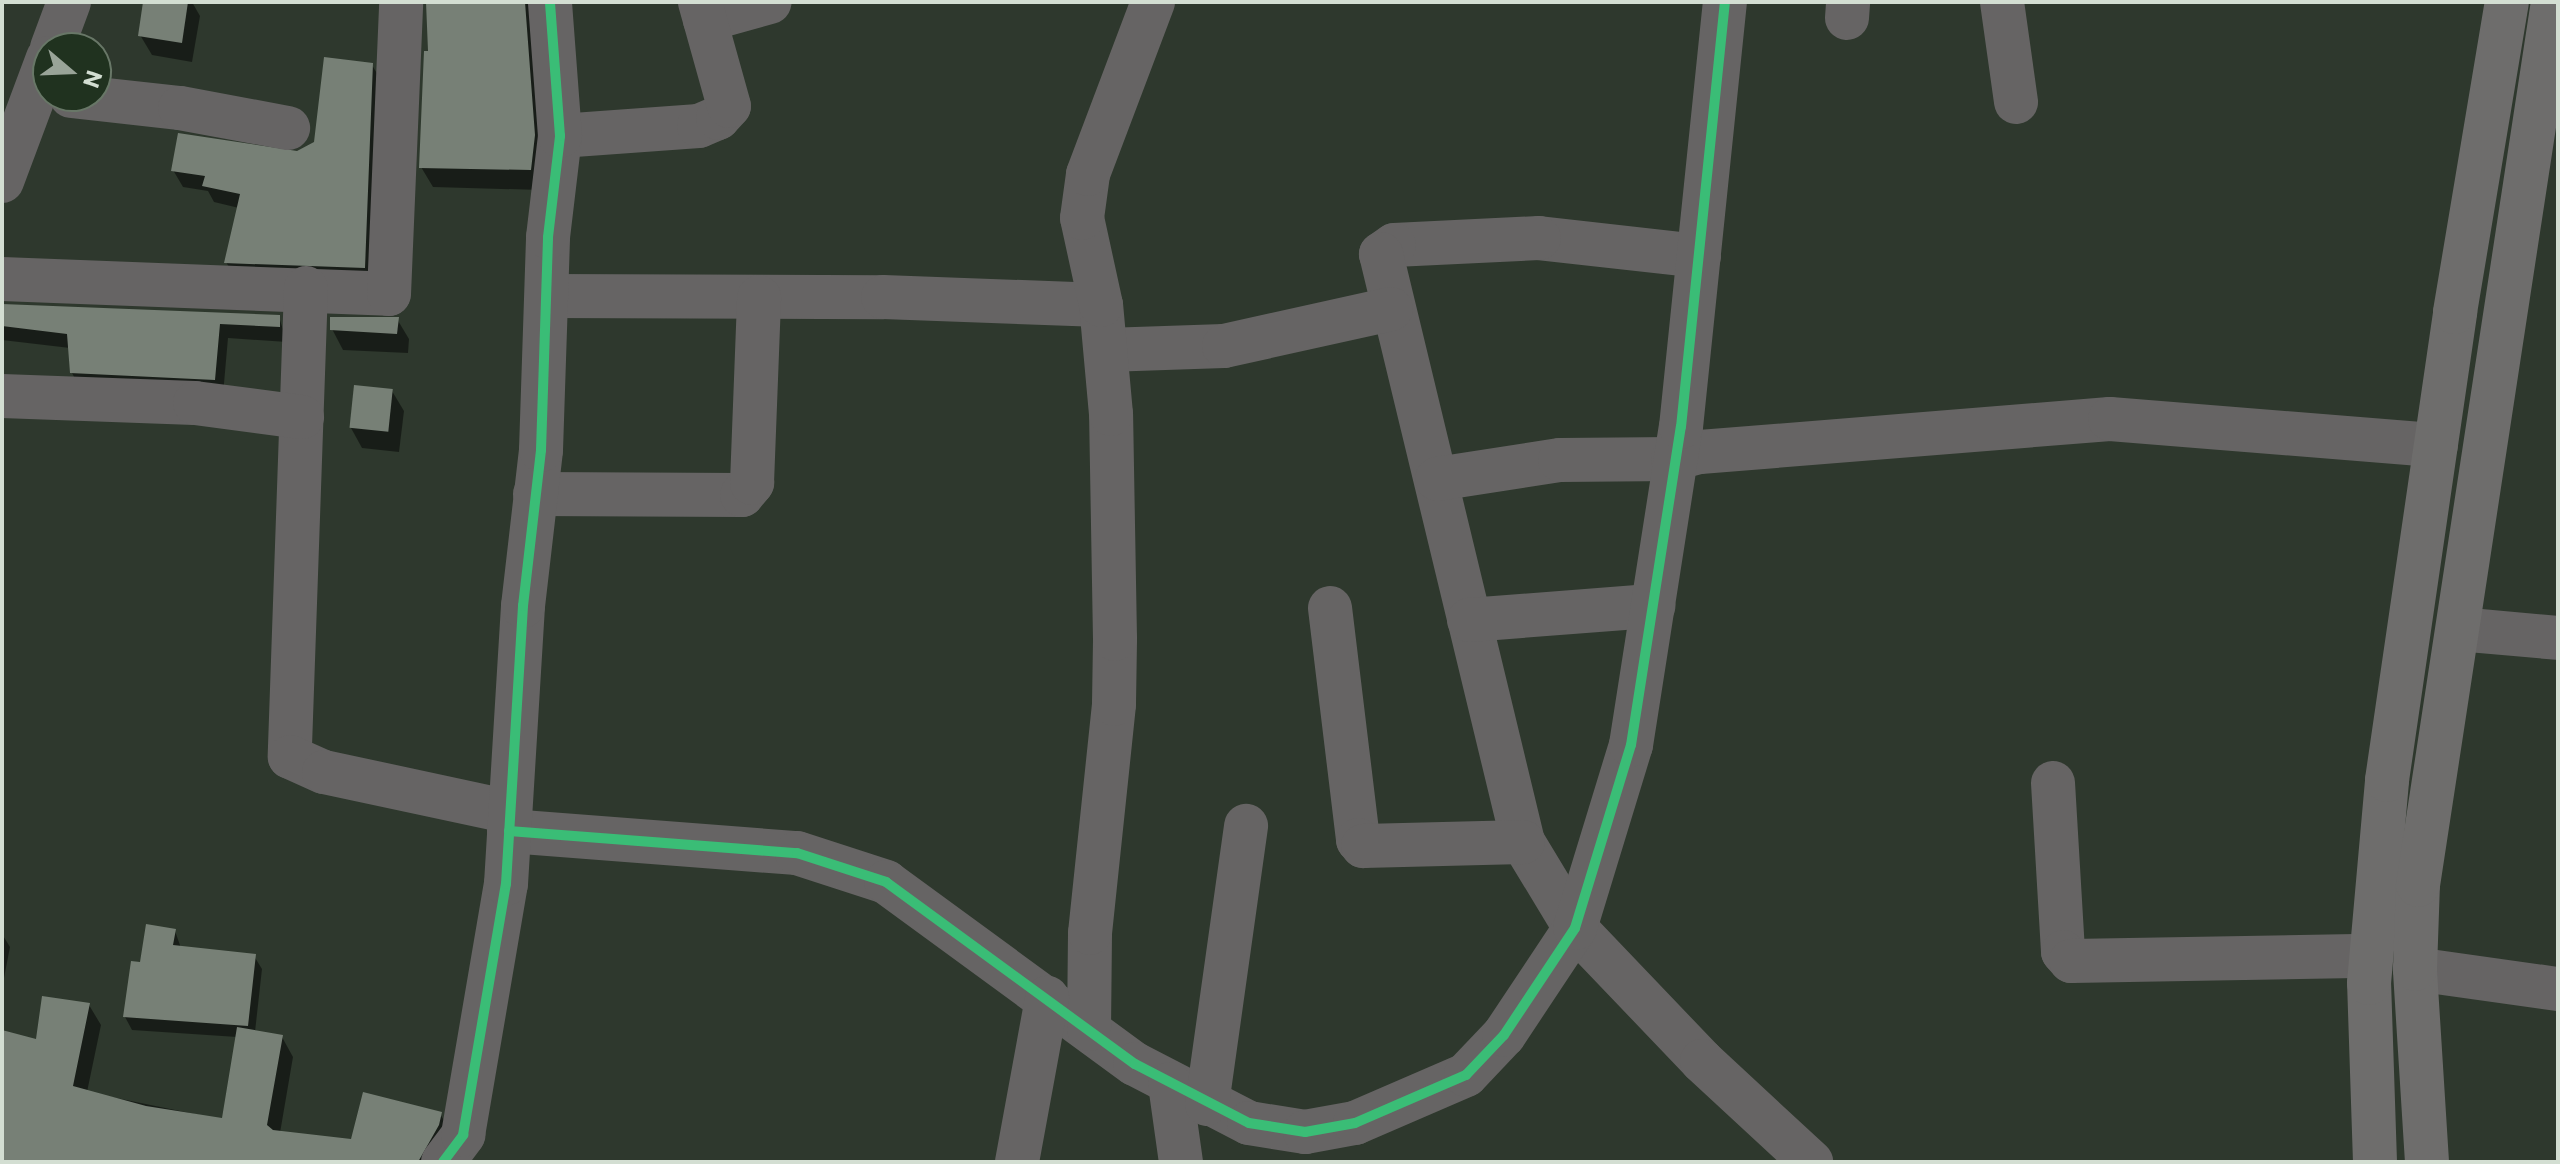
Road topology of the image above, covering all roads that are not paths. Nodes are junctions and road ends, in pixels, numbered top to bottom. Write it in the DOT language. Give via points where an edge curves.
graph roads {
  1 [pos="69,2"];
  2 [pos="401,2"];
  3 [pos="550,2"];
  4 [pos="770,2"];
  5 [pos="1153,2"];
  6 [pos="1725,2"];
  7 [pos="2002,2"];
  8 [pos="2507,2"];
  9 [pos="2553,2"];
  10 [pos="702,11"];
  11 [pos="58,32"];
  12 [pos="112,96"];
  13 [pos="2016,102"];
  14 [pos="36,112"];
  15 [pos="288,128"];
  16 [pos="560,136"];
  17 [pos="2,181"];
  18 [pos="1699,256"];
  19 [pos="2,279"];
  20 [pos="306,288"];
  21 [pos="547,296"];
  22 [pos="759,297"];
  23 [pos="1101,305"];
  24 [pos="1391,309"];
  25 [pos="1106,350"];
  26 [pos="2,396"];
  27 [pos="302,417"];
  28 [pos="2436,445"];
  29 [pos="1673,459"];
  30 [pos="1437,479"];
  31 [pos="535,494"];
  32 [pos="1653,606"];
  33 [pos="1330,608"];
  34 [pos="1469,620"];
  35 [pos="2458,629"];
  36 [pos="2558,638"];
  37 [pos="2053,783"];
  38 [pos="510,822"];
  39 [pos="1246,826"];
  40 [pos="1523,842"];
  41 [pos="1575,928"];
  42 [pos="2370,956"];
  43 [pos="2415,969"];
  44 [pos="2558,989"];
  45 [pos="1047,998"];
  46 [pos="1089,1029"];
  47 [pos="1188,1094"];
  48 [pos="1768,1144"];
  49 [pos="443,1162"];
  50 [pos="1017,1162"];
  51 [pos="1181,1162"];
  52 [pos="1811,1162"];
  53 [pos="2375,1162"];
  54 [pos="2427,1162"];
  1 -- 11 [label="street"];
  2 -- 20 [label="street" via="389,294"];
  3 -- 16 [label="street"];
  4 -- 10 [label="street"];
  5 -- 23 [label="street" via="1088,174 1082,218"];
  6 -- 18 [label="street"];
  7 -- 13 [label="street"];
  8 -- 28 [label="main road"];
  9 -- 35 [label="main road"];
  10 -- 16 [label="street" via="729,106 718,118 699,126"];
  12 -- 15 [label="street"];
  14 -- 17 [label="street"];
  16 -- 21 [label="street"];
  18 -- 24 [label="street" via="1539,238 1385,247 1381,254"];
  18 -- 29 [label="street"];
  19 -- 20 [label="street"];
  20 -- 27 [label="street"];
  21 -- 22 [label="street"];
  21 -- 31 [label="street"];
  22 -- 23 [label="street"];
  22 -- 31 [label="street" via="752,483 742,495"];
  23 -- 25 [label="street"];
  24 -- 25 [label="street" via="1224,346"];
  24 -- 30 [label="street"];
  25 -- 46 [label="street" via="1114,704 1090,933"];
  26 -- 27 [label="street" via="195,403"];
  27 -- 38 [label="street" via="290,757 324,772"];
  28 -- 29 [label="street" via="2110,419 1700,452"];
  28 -- 42 [label="main road" via="2387,780"];
  29 -- 30 [label="street" via="1560,460"];
  29 -- 32 [label="street"];
  30 -- 34 [label="street"];
  31 -- 38 [label="street"];
  32 -- 34 [label="street"];
  32 -- 41 [label="street" via="1631,745"];
  33 -- 40 [label="street" via="1357,833 1363,846"];
  34 -- 40 [label="street"];
  35 -- 36 [label="street"];
  35 -- 43 [label="main road" via="2418,885"];
  37 -- 42 [label="street" via="2063,952 2071,961"];
  38 -- 45 [label="street" via="797,853 836,863 886,882"];
  38 -- 49 [label="street" via="504,896 463,1135"];
  39 -- 47 [label="street"];
  40 -- 41 [label="street"];
  41 -- 47 [label="street" via="1504,1035 1466,1075 1355,1123 1305,1132 1249,1123"];
  41 -- 48 [label="street"];
  42 -- 53 [label="main road"];
  43 -- 44 [label="street"];
  43 -- 54 [label="main road"];
  45 -- 46 [label="street"];
  45 -- 50 [label="street"];
  46 -- 47 [label="street"];
  47 -- 51 [label="street"];
  48 -- 52 [label="street"];
}
